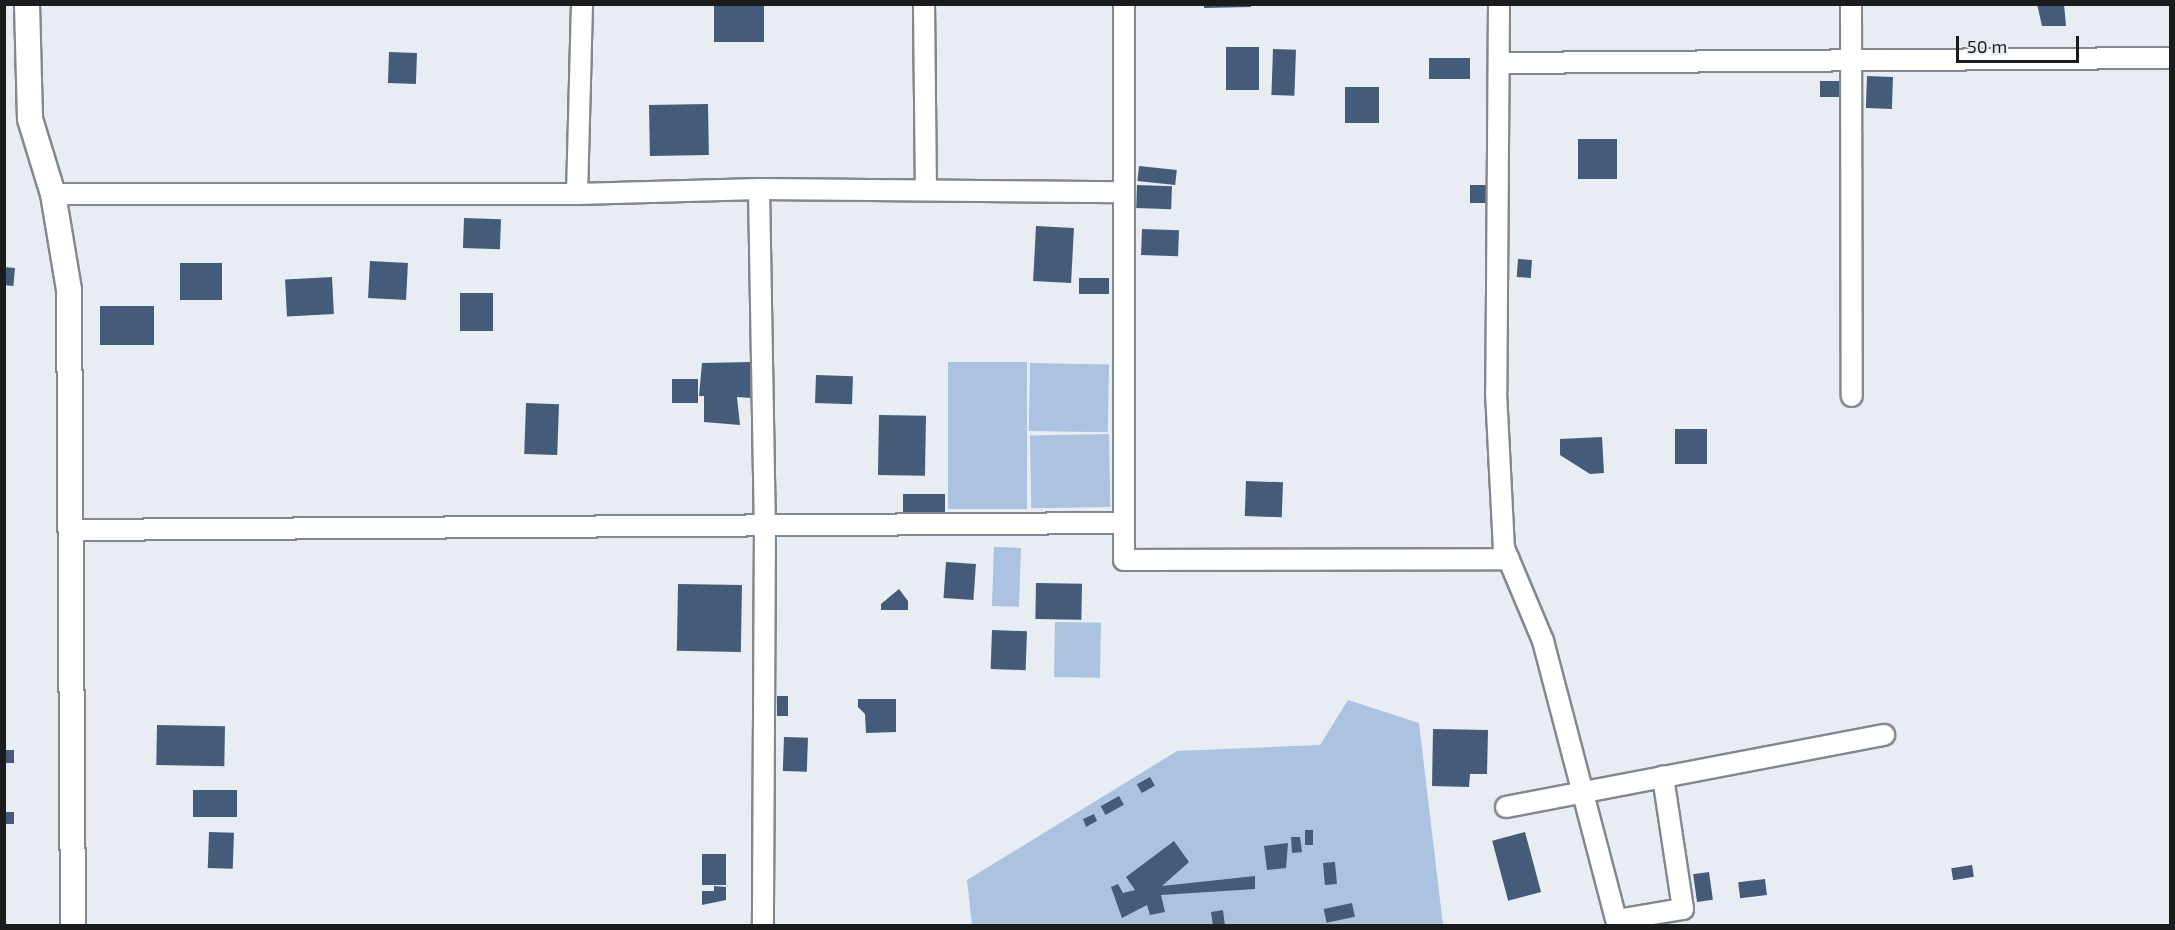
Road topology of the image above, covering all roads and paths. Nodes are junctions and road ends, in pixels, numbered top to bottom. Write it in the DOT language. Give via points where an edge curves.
graph roads {
  1 [pos="27,4"];
  2 [pos="582,4"];
  3 [pos="924,4"];
  4 [pos="1124,4"];
  5 [pos="1499,4"];
  6 [pos="1851,4"];
  7 [pos="2170,58"];
  8 [pos="1851,62"];
  9 [pos="1499,63"];
  10 [pos="759,189"];
  11 [pos="926,190"];
  12 [pos="1124,192"];
  13 [pos="53,194"];
  14 [pos="577,194"];
  15 [pos="1852,396"];
  16 [pos="1124,523"];
  17 [pos="765,525"];
  18 [pos="69,530"];
  19 [pos="1509,560"];
  20 [pos="1884,735"];
  21 [pos="1663,777"];
  22 [pos="1584,792"];
  23 [pos="1506,807"];
  24 [pos="1618,923"];
  25 [pos="73,926"];
  26 [pos="763,926"];
  1 -- 13 [label="street" via="30,119"];
  2 -- 14 [label="street"];
  3 -- 11 [label="street"];
  4 -- 12 [label="street"];
  5 -- 9 [label="street"];
  6 -- 8 [label="street"];
  7 -- 8 [label="street"];
  8 -- 9 [label="street"];
  8 -- 15 [label="street"];
  9 -- 19 [label="street" via="1496,392 1504,548"];
  10 -- 11 [label="street"];
  10 -- 14 [label="street"];
  10 -- 17 [label="street"];
  11 -- 12 [label="street"];
  12 -- 16 [label="street"];
  13 -- 14 [label="street"];
  13 -- 18 [label="street" via="69,290"];
  16 -- 17 [label="street"];
  16 -- 19 [label="street" via="1124,560"];
  17 -- 18 [label="street"];
  17 -- 26 [label="street"];
  18 -- 25 [label="street"];
  19 -- 22 [label="street" via="1543,640"];
  20 -- 21 [label="street"];
  21 -- 22 [label="street"];
  21 -- 24 [label="street" via="1683,909"];
  22 -- 23 [label="street"];
  22 -- 24 [label="street"];
}
